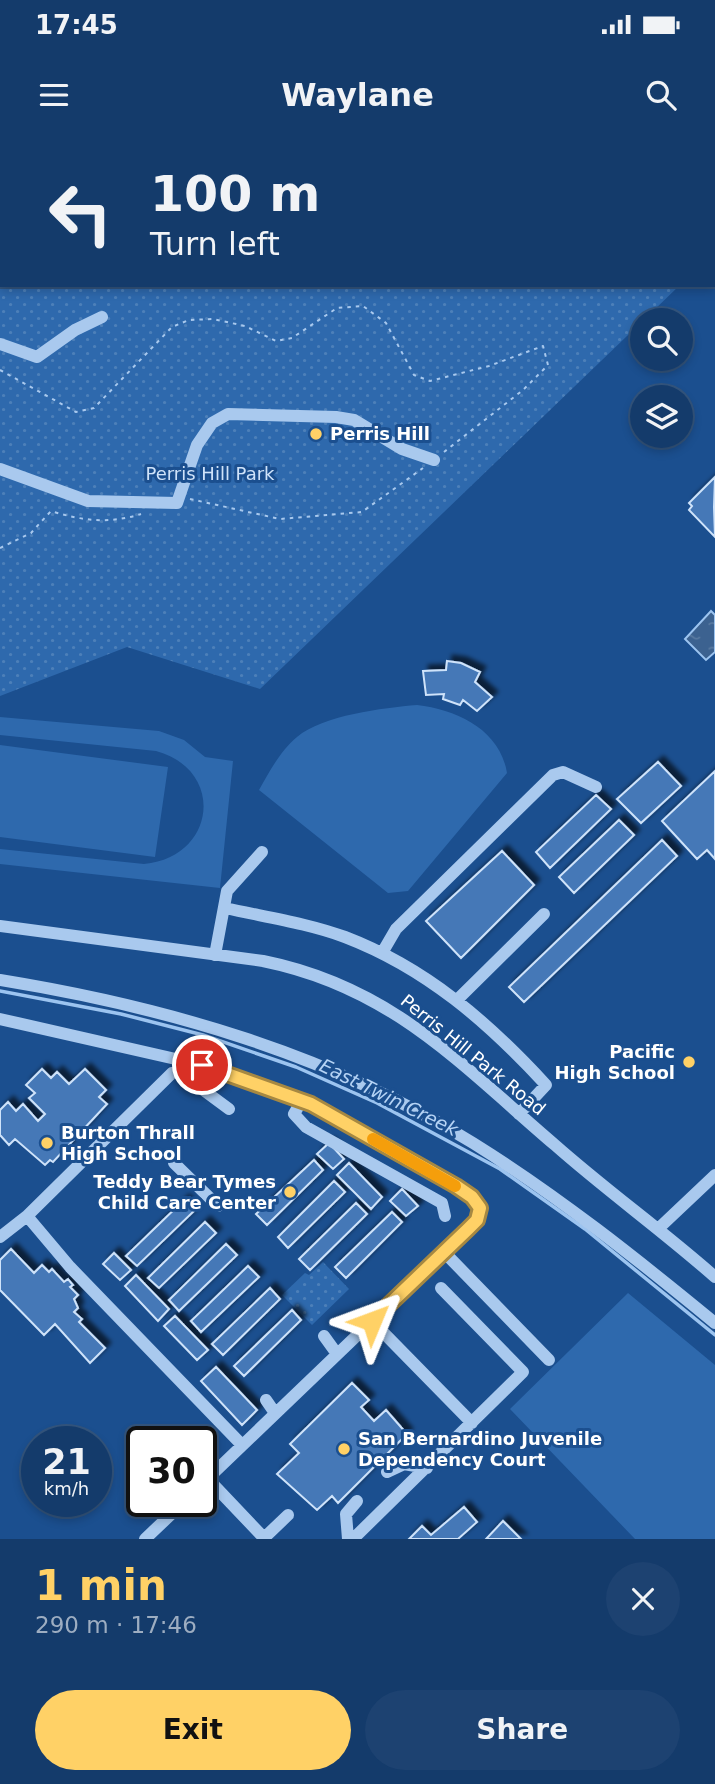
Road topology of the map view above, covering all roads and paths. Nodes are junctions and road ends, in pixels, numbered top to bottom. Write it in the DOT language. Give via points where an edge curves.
graph roads {
  1 [pos="102,317"];
  2 [pos="0,344"];
  3 [pos="434,460"];
  4 [pos="0,468"];
  5 [pos="596,787"];
  6 [pos="262,852"];
  7 [pos="225,908"];
  8 [pos="544,914"];
  9 [pos="0,926"];
  10 [pos="382,953"];
  11 [pos="215,955"];
  12 [pos="0,980"];
  13 [pos="457,1000"];
  14 [pos="0,1019"];
  15 [pos="302,1100"];
  16 [pos="229,1108"];
  17 [pos="519,1114"];
  18 [pos="406,1158"];
  19 [pos="174,1163"];
  20 [pos="715,1175"];
  21 [pos="403,1179"];
  22 [pos="218,1206"];
  23 [pos="27,1216"];
  24 [pos="445,1216"];
  25 [pos="659,1228"];
  26 [pos="0,1237"];
  27 [pos="444,1252"];
  28 [pos="715,1277"];
  29 [pos="441,1288"];
  30 [pos="372,1321"];
  31 [pos="715,1323"];
  32 [pos="324,1336"];
  33 [pos="337,1354"];
  34 [pos="549,1360"];
  35 [pos="266,1400"];
  36 [pos="275,1413"];
  37 [pos="472,1423"];
  38 [pos="242,1445"];
  39 [pos="427,1468"];
  40 [pos="217,1469"];
  41 [pos="387,1472"];
  42 [pos="217,1494"];
  43 [pos="357,1501"];
  44 [pos="288,1515"];
  45 [pos="168,1517"];
  46 [pos="264,1538"];
  47 [pos="145,1539"];
  48 [pos="350,1539"];
  1 -- 2 [label="street" via="37,357"];
  3 -- 4 [label="street" via="402,449 354,420 249,413 228,414 212,423 197,445 177,503 88,501"];
  5 -- 10 [label="street" via="563,772 553,775 396,929"];
  6 -- 7 [label="street" via="227,891"];
  7 -- 10 [label="street" via="343,936"];
  7 -- 11 [label="street"];
  8 -- 13 [label="street"];
  9 -- 11 [label="street, Perris Hill Park Road"];
  10 -- 13 [label="street"];
  11 -- 17 [label="street, Perris Hill Park Road" via="293,967 381,1002 418,1027"];
  12 -- 31 [label="street" via="135,1005 341,1073 471,1142 577,1213"];
  13 -- 17 [label="street" via="546,1085"];
  14 -- 15 [label="street" via="202,1065"];
  15 -- 18 [label="street"];
  15 -- 21 [label="street" via="294,1114 306,1128"];
  16 -- 23 [label="street" via="179,1072 173,1073"];
  17 -- 25 [label="street, Perris Hill Park Road"];
  18 -- 21 [label="street"];
  18 -- 27 [label="street" via="472,1197 480,1208 477,1220"];
  19 -- 22 [label="street"];
  20 -- 25 [label="street"];
  21 -- 24 [label="street" via="442,1203"];
  23 -- 26 [label="street"];
  23 -- 38 [label="street" via="70,1267"];
  25 -- 28 [label="street, Perris Hill Park Road"];
  27 -- 30 [label="street"];
  27 -- 34 [label="street"];
  29 -- 37 [label="street" via="523,1372"];
  30 -- 33 [label="street"];
  30 -- 37 [label="street"];
  32 -- 33 [label="street"];
  33 -- 36 [label="street"];
  35 -- 36 [label="street"];
  36 -- 38 [label="street"];
  37 -- 39 [label="street"];
  38 -- 40 [label="street"];
  39 -- 41 [label="street" via="404,1464"];
  39 -- 48 [label="street"];
  42 -- 46 [label="street"];
  43 -- 48 [label="street" via="346,1514"];
  44 -- 46 [label="street"];
  45 -- 47 [label="street"];
}
